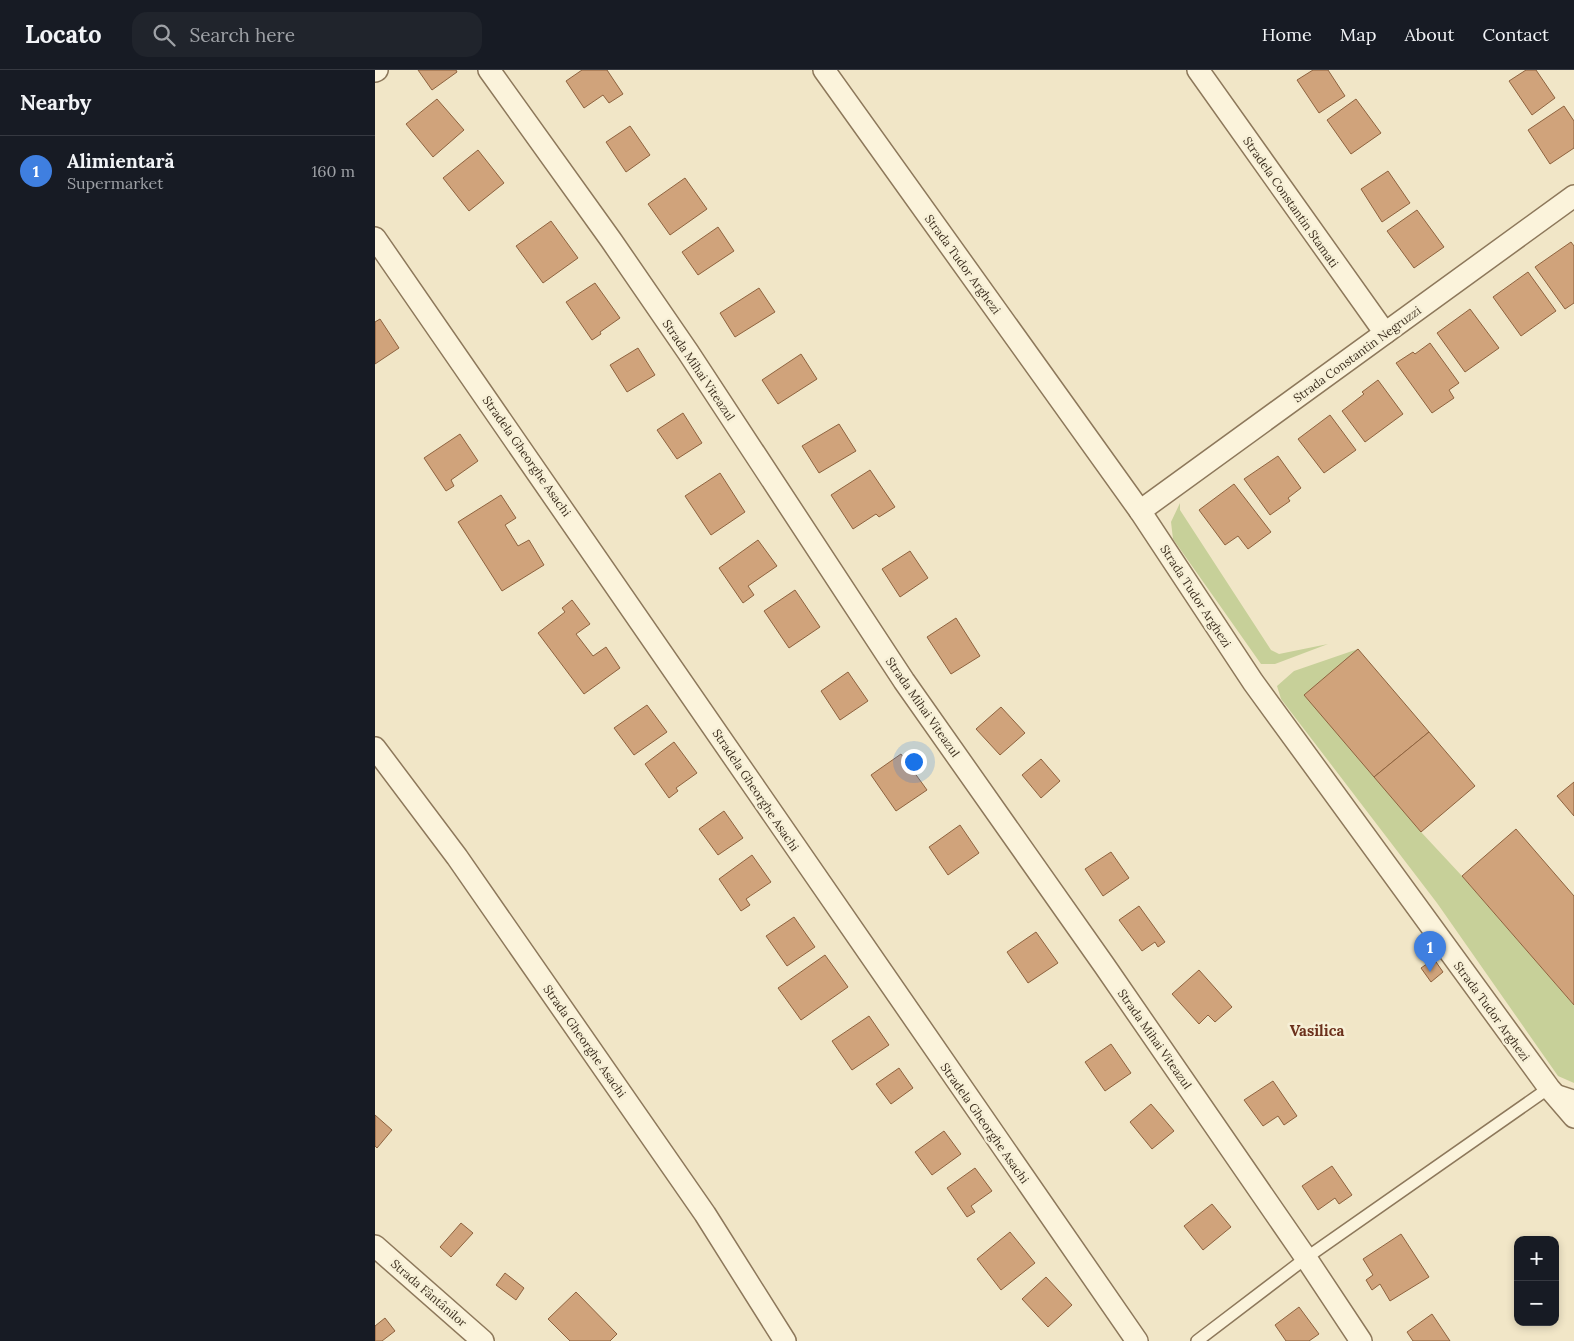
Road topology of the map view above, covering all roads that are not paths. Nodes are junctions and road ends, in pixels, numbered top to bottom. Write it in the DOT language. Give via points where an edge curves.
graph roads {
  1 [pos="489,70"];
  2 [pos="824,70"];
  3 [pos="1197,70"];
  4 [pos="1574,196"];
  5 [pos="375,238"];
  6 [pos="1385,333"];
  7 [pos="1140,511"];
  8 [pos="375,748"];
  9 [pos="1549,1088"];
  10 [pos="1574,1096"];
  11 [pos="1574,1117"];
  12 [pos="375,1246"];
  13 [pos="1306,1258"];
  14 [pos="483,1341"];
  15 [pos="785,1341"];
  16 [pos="1137,1341"];
  17 [pos="1197,1341"];
  18 [pos="1361,1341"];
  1 -- 13 [label="street, Strada Mihai Viteazul" via="611,240 905,681"];
  2 -- 7 [label="street, Strada Tudor Arghezi"];
  3 -- 6 [label="street, Stradela Constantin Stamati"];
  4 -- 6 [label="street, Strada Constantin Negruzzi"];
  5 -- 16 [label="street, Stradela Gheorghe Asachi"];
  6 -- 7 [label="street, Strada Constantin Negruzzi"];
  7 -- 9 [label="street, Strada Tudor Arghezi" via="1253,682"];
  8 -- 15 [label="street, Strada Gheorghe Asachi" via="457,857 700,1206"];
  9 -- 10 [label="lane"];
  9 -- 11 [label="street, Strada Tudor Arghezi"];
  9 -- 13 [label="lane"];
  12 -- 14 [label="street, Strada Fântânilor"];
  13 -- 17 [label="lane"];
  13 -- 18 [label="street, Strada Mihai Viteazul"];
}
